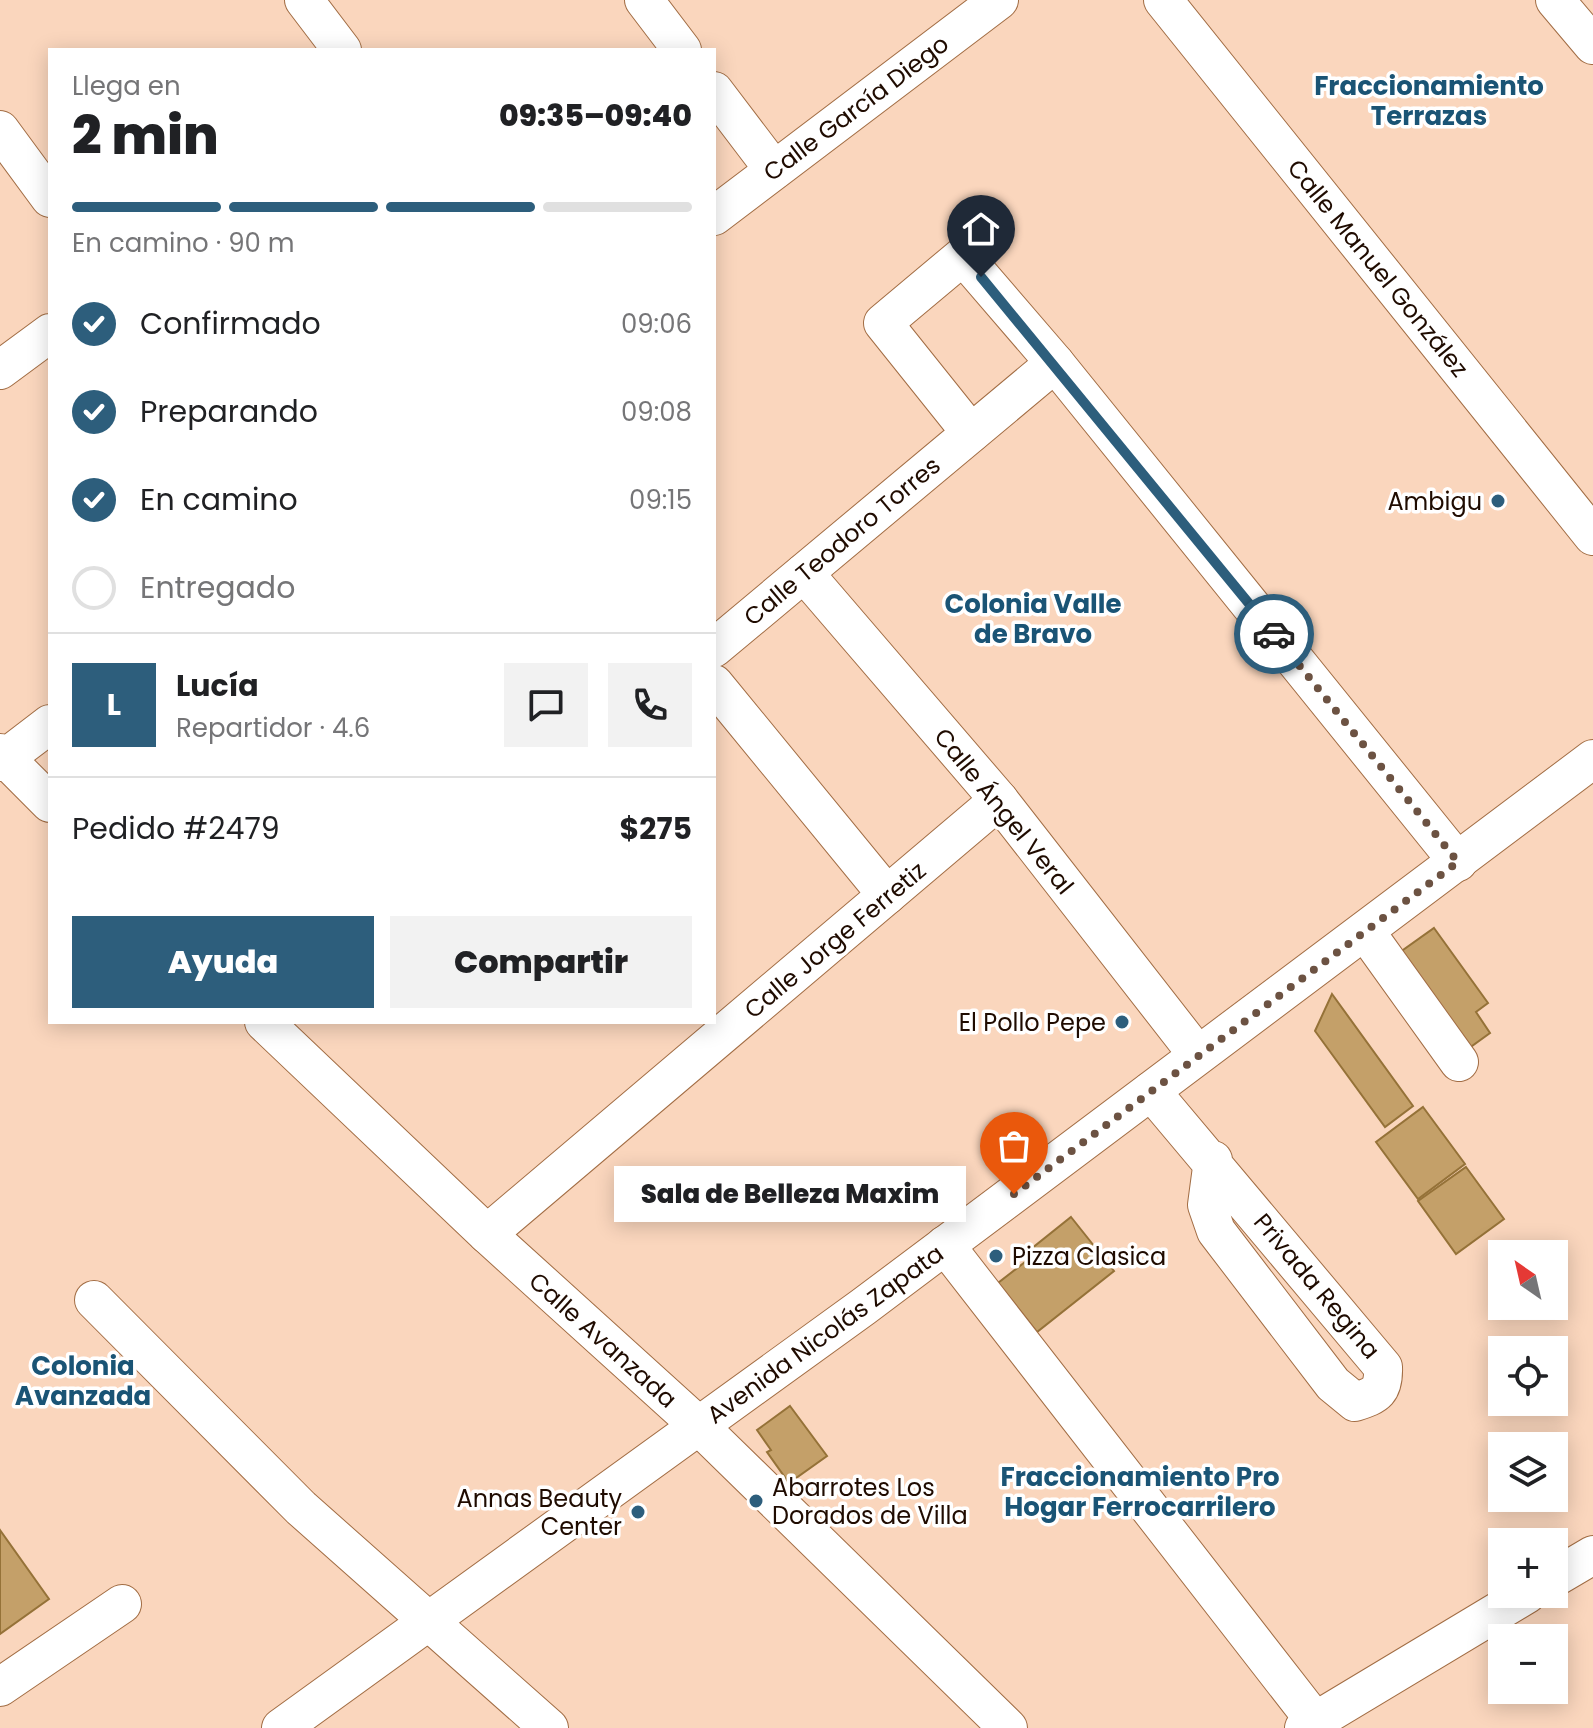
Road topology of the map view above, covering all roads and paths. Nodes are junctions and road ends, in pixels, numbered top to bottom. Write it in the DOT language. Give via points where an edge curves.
graph roads {
  1 [pos="304,0"];
  2 [pos="644,0"];
  3 [pos="999,0"];
  4 [pos="1163,0"];
  5 [pos="1557,1"];
  6 [pos="1593,45"];
  7 [pos="340,48"];
  8 [pos="680,48"];
  9 [pos="716,94"];
  10 [pos="0,130"];
  11 [pos="774,170"];
  12 [pos="48,195"];
  13 [pos="716,214"];
  14 [pos="48,334"];
  15 [pos="1055,363"];
  16 [pos="0,370"];
  17 [pos="971,433"];
  18 [pos="1593,536"];
  19 [pos="804,573"];
  20 [pos="716,646"];
  21 [pos="716,686"];
  22 [pos="48,725"];
  23 [pos="2,758"];
  24 [pos="1593,759"];
  25 [pos="999,800"];
  26 [pos="48,801"];
  27 [pos="1458,862"];
  28 [pos="887,895"];
  29 [pos="1365,931"];
  30 [pos="267,1024"];
  31 [pos="1197,1054"];
  32 [pos="1459,1062"];
  33 [pos="1151,1091"];
  34 [pos="1213,1160"];
  35 [pos="487,1234"];
  36 [pos="945,1245"];
  37 [pos="94,1300"];
  38 [pos="699,1426"];
  39 [pos="1593,1555"];
  40 [pos="1568,1570"];
  41 [pos="122,1604"];
  42 [pos="1504,1608"];
  43 [pos="427,1621"];
  44 [pos="0,1687"];
  45 [pos="1310,1725"];
  46 [pos="281,1728"];
  47 [pos="549,1728"];
  48 [pos="1008,1728"];
  1 -- 7 [label="street"];
  2 -- 8 [label="street"];
  3 -- 11 [label="street, Calle García Diego"];
  4 -- 18 [label="street, Calle Manuel González"];
  5 -- 6 [label="street"];
  9 -- 11 [label="street"];
  10 -- 12 [label="street"];
  11 -- 13 [label="street, Calle García Diego"];
  14 -- 16 [label="street"];
  15 -- 17 [label="street, Calle Teodoro Torres"];
  15 -- 17 [label="street" via="963,256 883,323"];
  15 -- 27 [label="street"];
  17 -- 19 [label="street, Calle Teodoro Torres"];
  19 -- 20 [label="street, Calle Teodoro Torres"];
  19 -- 25 [label="street, Calle Ángel Veral"];
  21 -- 28 [label="street"];
  22 -- 23 [label="street"];
  23 -- 26 [label="street"];
  24 -- 27 [label="street, Avenida Nicolás Zapata"];
  25 -- 28 [label="street, Calle Jorge Ferretiz"];
  25 -- 31 [label="street, Calle Ángel Veral"];
  27 -- 29 [label="street, Avenida Nicolás Zapata"];
  28 -- 35 [label="street, Calle Jorge Ferretiz"];
  29 -- 31 [label="street, Avenida Nicolás Zapata"];
  29 -- 32 [label="street"];
  30 -- 35 [label="street, Calle Avanzada"];
  31 -- 33 [label="street, Avenida Nicolás Zapata"];
  33 -- 34 [label="street, Privada Regina"];
  33 -- 36 [label="street, Avenida Nicolás Zapata"];
  34 -- 34 [label="street, Privada Regina" via="1207,1205 1216,1231 1333,1384 1355,1402 1376,1396 1384,1385 1383,1367"];
  35 -- 38 [label="street, Calle Avanzada"];
  36 -- 38 [label="street, Avenida Nicolás Zapata"];
  36 -- 45 [label="street"];
  37 -- 43 [label="street" via="301,1508"];
  38 -- 43 [label="street, Avenida Nicolás Zapata"];
  38 -- 48 [label="street, Calle Avanzada"];
  39 -- 40 [label="street"];
  41 -- 44 [label="street"];
  42 -- 45 [label="street"];
  43 -- 46 [label="street, Avenida Nicolás Zapata"];
  43 -- 47 [label="street"];
}
